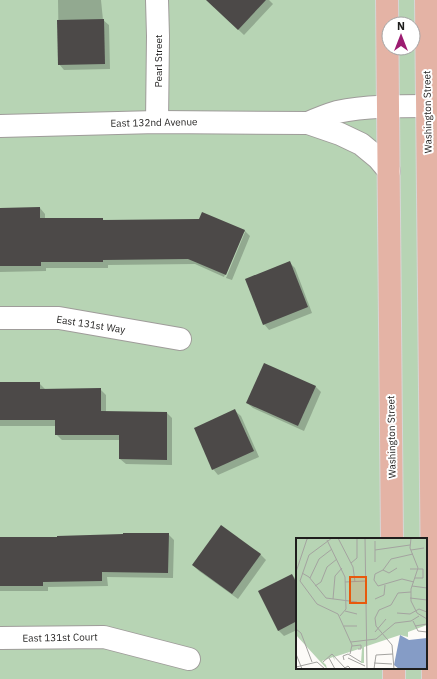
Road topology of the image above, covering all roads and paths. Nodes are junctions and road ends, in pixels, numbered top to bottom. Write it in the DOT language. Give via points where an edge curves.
graph roads {
  1 [pos="157,0"];
  2 [pos="387,0"];
  3 [pos="426,0"];
  4 [pos="389,106"];
  5 [pos="427,106"];
  6 [pos="157,122"];
  7 [pos="308,123"];
  8 [pos="0,126"];
  9 [pos="389,171"];
  10 [pos="0,318"];
  11 [pos="180,339"];
  12 [pos="392,538"];
  13 [pos="0,638"];
  14 [pos="189,659"];
  15 [pos="433,679"];
  1 -- 6 [label="street, Pearl Street"];
  2 -- 4 [label="main road, Washington Street"];
  3 -- 5 [label="main road, Washington Street"];
  4 -- 5 [label="street, East 132nd Avenue"];
  4 -- 7 [label="street, East 132nd Avenue" via="348,110"];
  4 -- 9 [label="main road, Washington Street"];
  5 -- 15 [label="main road, Washington Street"];
  6 -- 7 [label="street, East 132nd Avenue"];
  6 -- 8 [label="street, East 132nd Avenue"];
  7 -- 9 [label="street, East 132nd Avenue" via="361,144"];
  9 -- 12 [label="main road, Washington Street"];
  10 -- 11 [label="street, East 131st Way" via="59,318"];
  13 -- 14 [label="street, East 131st Court" via="104,637"];
}
